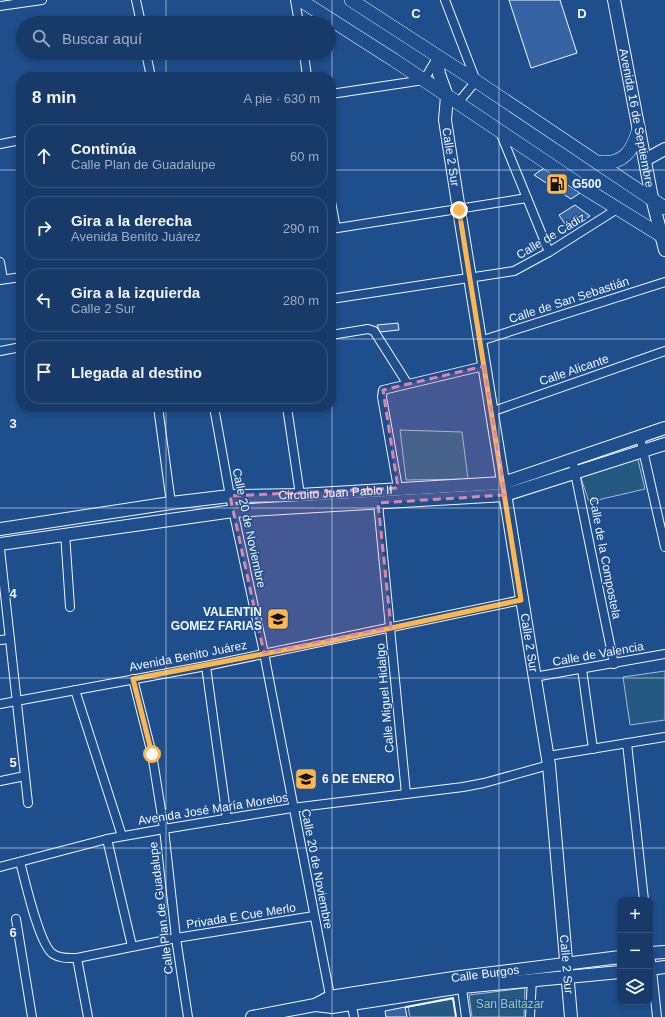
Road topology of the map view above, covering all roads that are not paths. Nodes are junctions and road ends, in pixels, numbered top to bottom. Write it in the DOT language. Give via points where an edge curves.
graph roads {
  1 [pos="42,0"];
  2 [pos="136,0"];
  3 [pos="295,0"];
  4 [pos="300,0"];
  5 [pos="351,0"];
  6 [pos="445,0"];
  7 [pos="614,0"];
  8 [pos="0,6"];
  9 [pos="139,16"];
  10 [pos="298,16"];
  11 [pos="325,16"];
  12 [pos="336,23"];
  13 [pos="437,57"];
  14 [pos="147,60"];
  15 [pos="305,60"];
  16 [pos="150,72"];
  17 [pos="306,72"];
  18 [pos="424,80"];
  19 [pos="476,81"];
  20 [pos="336,93"];
  21 [pos="452,100"];
  22 [pos="639,128"];
  23 [pos="500,132"];
  24 [pos="16,141"];
  25 [pos="0,144"];
  26 [pos="665,149"];
  27 [pos="645,160"];
  28 [pos="597,162"];
  29 [pos="527,198"];
  30 [pos="652,198"];
  31 [pos="665,208"];
  32 [pos="617,209"];
  33 [pos="459,210"];
  34 [pos="336,229"];
  35 [pos="663,237"];
  36 [pos="665,250"];
  37 [pos="549,252"];
  38 [pos="0,262"];
  39 [pos="469,277"];
  40 [pos="16,278"];
  41 [pos="2,280"];
  42 [pos="665,282"];
  43 [pos="336,298"];
  44 [pos="336,334"];
  45 [pos="480,341"];
  46 [pos="16,348"];
  47 [pos="0,351"];
  48 [pos="665,351"];
  49 [pos="484,366"];
  50 [pos="407,383"];
  51 [pos="159,412"];
  52 [pos="215,412"];
  53 [pos="288,412"];
  54 [pos="491,412"];
  55 [pos="665,428"];
  56 [pos="640,437"];
  57 [pos="665,444"];
  58 [pos="644,451"];
  59 [pos="572,458"];
  60 [pos="575,472"];
  61 [pos="398,488"];
  62 [pos="504,489"];
  63 [pos="300,495"];
  64 [pos="230,496"];
  65 [pos="171,503"];
  66 [pos="378,503"];
  67 [pos="232,511"];
  68 [pos="0,529"];
  69 [pos="65,533"];
  70 [pos="0,544"];
  71 [pos="665,547"];
  72 [pos="0,549"];
  73 [pos="521,600"];
  74 [pos="70,607"];
  75 [pos="391,627"];
  76 [pos="10,639"];
  77 [pos="0,640"];
  78 [pos="264,653"];
  79 [pos="665,654"];
  80 [pos="614,664"];
  81 [pos="206,666"];
  82 [pos="582,669"];
  83 [pos="534,677"];
  84 [pos="133,679"];
  85 [pos="75,690"];
  86 [pos="17,701"];
  87 [pos="0,704"];
  88 [pos="665,737"];
  89 [pos="627,743"];
  90 [pos="592,749"];
  91 [pos="548,760"];
  92 [pos="25,776"];
  93 [pos="0,781"];
  94 [pos="406,794"];
  95 [pos="28,803"];
  96 [pos="292,808"];
  97 [pos="227,818"];
  98 [pos="164,829"];
  99 [pos="122,836"];
  100 [pos="107,839"];
  101 [pos="20,862"];
  102 [pos="0,867"];
  103 [pos="644,897"];
  104 [pos="314,916"];
  105 [pos="16,919"];
  106 [pos="176,938"];
  107 [pos="132,946"];
  108 [pos="665,952"];
  109 [pos="653,953"];
  110 [pos="77,958"];
  111 [pos="617,958"];
  112 [pos="566,965"];
  113 [pos="665,967"];
  114 [pos="653,969"];
  115 [pos="617,972"];
  116 [pos="568,977"];
  117 [pos="532,979"];
  118 [pos="461,982"];
  119 [pos="653,985"];
  120 [pos="351,999"];
  121 [pos="331,1002"];
  122 [pos="286,1014"];
  123 [pos="32,1017"];
  124 [pos="88,1017"];
  125 [pos="188,1017"];
  126 [pos="252,1017"];
  127 [pos="354,1017"];
  128 [pos="466,1017"];
  129 [pos="530,1017"];
  130 [pos="571,1017"];
  131 [pos="657,1017"];
  1 -- 8 [label="street"];
  2 -- 9 [label="street"];
  3 -- 10 [label="street"];
  4 -- 11 [label="main road"];
  5 -- 13 [label="main road"];
  6 -- 19 [label="street"];
  7 -- 22 [label="main road, Avenida 16 de Septiembre"];
  12 -- 18 [label="main road"];
  13 -- 18 [label="street"];
  13 -- 19 [label="main road"];
  13 -- 21 [label="main road, Calle 2 Sur" via="439,74"];
  14 -- 16 [label="street"];
  15 -- 17 [label="street"];
  18 -- 20 [label="street"];
  18 -- 21 [label="main road"];
  19 -- 21 [label="street"];
  19 -- 28 [label="main road"];
  21 -- 23 [label="main road"];
  21 -- 33 [label="main road, Calle 2 Sur" via="445,120"];
  22 -- 27 [label="main road, Avenida 16 de Septiembre"];
  22 -- 28 [label="main road" via="630,151 622,158 612,163"];
  23 -- 29 [label="street"];
  23 -- 32 [label="main road"];
  24 -- 25 [label="street"];
  26 -- 27 [label="main road"];
  27 -- 30 [label="main road, Avenida 16 de Septiembre"];
  28 -- 30 [label="main road"];
  29 -- 33 [label="street"];
  29 -- 37 [label="street"];
  30 -- 31 [label="main road"];
  30 -- 35 [label="main road, Avenida 16 de Septiembre"];
  32 -- 35 [label="main road"];
  32 -- 37 [label="street, Calle de Cádiz"];
  33 -- 34 [label="street"];
  33 -- 39 [label="main road, Calle 2 Sur"];
  35 -- 36 [label="main road, Avenida 16 de Septiembre"];
  37 -- 39 [label="street, Calle de Cádiz" via="514,271"];
  38 -- 41 [label="street"];
  39 -- 43 [label="street, Calle de Cádiz"];
  39 -- 45 [label="main road, Calle 2 Sur"];
  40 -- 41 [label="street"];
  42 -- 45 [label="street, Calle de San Sebastián"];
  44 -- 50 [label="street" via="368,329 374,331"];
  45 -- 49 [label="main road, Calle 2 Sur"];
  46 -- 47 [label="street"];
  48 -- 54 [label="street, Calle Alicante"];
  49 -- 50 [label="street"];
  49 -- 54 [label="main road, Calle 2 Sur"];
  50 -- 61 [label="street" via="386,388 381,393"];
  51 -- 65 [label="street"];
  52 -- 64 [label="street, Calle 20 de Noviembre"];
  53 -- 63 [label="street"];
  54 -- 62 [label="main road, Calle 2 Sur"];
  55 -- 56 [label="main road, Circuito Juan Pablo II"];
  56 -- 58 [label="street"];
  56 -- 59 [label="main road, Circuito Juan Pablo II"];
  57 -- 58 [label="main road, Circuito Juan Pablo II"];
  58 -- 60 [label="main road, Circuito Juan Pablo II"];
  58 -- 71 [label="street"];
  59 -- 60 [label="street, Calle de la Compostela"];
  59 -- 62 [label="main road, Circuito Juan Pablo II"];
  60 -- 62 [label="main road, Circuito Juan Pablo II"];
  60 -- 80 [label="street, Calle de la Compostela"];
  61 -- 62 [label="main road, Circuito Juan Pablo II"];
  61 -- 63 [label="main road, Circuito Juan Pablo II"];
  62 -- 66 [label="main road, Circuito Juan Pablo II"];
  62 -- 73 [label="main road, Calle 2 Sur"];
  63 -- 64 [label="main road, Circuito Juan Pablo II"];
  64 -- 65 [label="main road, Circuito Juan Pablo II"];
  64 -- 67 [label="street, Calle 20 de Noviembre"];
  65 -- 68 [label="main road, Circuito Juan Pablo II"];
  66 -- 67 [label="main road, Circuito Juan Pablo II"];
  66 -- 75 [label="street, Calle Miguel Hidalgo"];
  67 -- 69 [label="main road, Circuito Juan Pablo II"];
  67 -- 78 [label="street, Calle 20 de Noviembre"];
  69 -- 70 [label="main road, Circuito Juan Pablo II"];
  69 -- 74 [label="street"];
  72 -- 76 [label="street"];
  73 -- 75 [label="street, Avenida Benito Juárez"];
  73 -- 83 [label="main road, Calle 2 Sur"];
  75 -- 78 [label="street, Avenida Benito Juárez"];
  75 -- 94 [label="street, Calle Miguel Hidalgo"];
  76 -- 77 [label="street"];
  76 -- 86 [label="street"];
  78 -- 81 [label="street, Avenida Benito Juárez"];
  78 -- 96 [label="street, Calle 20 de Noviembre"];
  79 -- 80 [label="street, Calle de Valencia"];
  80 -- 82 [label="street, Calle de Valencia"];
  81 -- 84 [label="street, Avenida Benito Juárez"];
  81 -- 97 [label="street"];
  82 -- 83 [label="street, Calle de Valencia"];
  82 -- 90 [label="street"];
  83 -- 91 [label="main road, Calle 2 Sur"];
  84 -- 85 [label="street, Avenida Benito Juárez"];
  84 -- 98 [label="street, Calle Plan de Guadalupe" via="152,754"];
  85 -- 86 [label="street, Avenida Benito Juárez"];
  85 -- 99 [label="street"];
  86 -- 87 [label="street, Avenida Benito Juárez"];
  86 -- 92 [label="street"];
  88 -- 89 [label="street, Avenida José María Morelos"];
  89 -- 90 [label="street, Avenida José María Morelos"];
  89 -- 103 [label="street"];
  90 -- 91 [label="street, Avenida José María Morelos"];
  91 -- 94 [label="street, Avenida José María Morelos" via="484,783"];
  91 -- 112 [label="main road, Calle 2 Sur"];
  92 -- 93 [label="street"];
  92 -- 95 [label="street"];
  94 -- 96 [label="street, Avenida José María Morelos"];
  96 -- 97 [label="street, Avenida José María Morelos"];
  96 -- 104 [label="street, Calle 20 de Noviembre"];
  97 -- 98 [label="street, Avenida José María Morelos"];
  98 -- 99 [label="street, Avenida José María Morelos"];
  98 -- 106 [label="street, Calle Plan de Guadalupe"];
  99 -- 100 [label="street, Avenida José María Morelos"];
  100 -- 101 [label="street, Avenida José María Morelos"];
  100 -- 107 [label="street"];
  101 -- 102 [label="street, Avenida José María Morelos"];
  101 -- 110 [label="street, Privada E Cue Merlo" via="35,918 52,954 61,958"];
  104 -- 106 [label="street, Privada E Cue Merlo"];
  104 -- 121 [label="street, Calle 20 de Noviembre"];
  105 -- 123 [label="street"];
  106 -- 107 [label="street, Privada E Cue Merlo"];
  106 -- 125 [label="street, Calle Plan de Guadalupe"];
  107 -- 110 [label="street, Privada E Cue Merlo"];
  108 -- 109 [label="main road"];
  110 -- 124 [label="street"];
  111 -- 112 [label="main road, Calle Burgos"];
  112 -- 116 [label="main road, Calle 2 Sur"];
  112 -- 118 [label="main road, Calle Burgos"];
  113 -- 114 [label="main road"];
  115 -- 116 [label="main road, Calle Burgos"];
  116 -- 117 [label="main road, Calle Burgos"];
  116 -- 130 [label="main road, Calle 2 Sur"];
  117 -- 118 [label="main road, Calle Burgos"];
  117 -- 129 [label="street"];
  118 -- 120 [label="main road, Calle Burgos"];
  118 -- 128 [label="street"];
  119 -- 131 [label="street"];
  120 -- 121 [label="main road, Calle Burgos"];
  120 -- 127 [label="street"];
  121 -- 122 [label="main road, Calle Burgos"];
  122 -- 126 [label="main road, Calle Burgos"];
}
